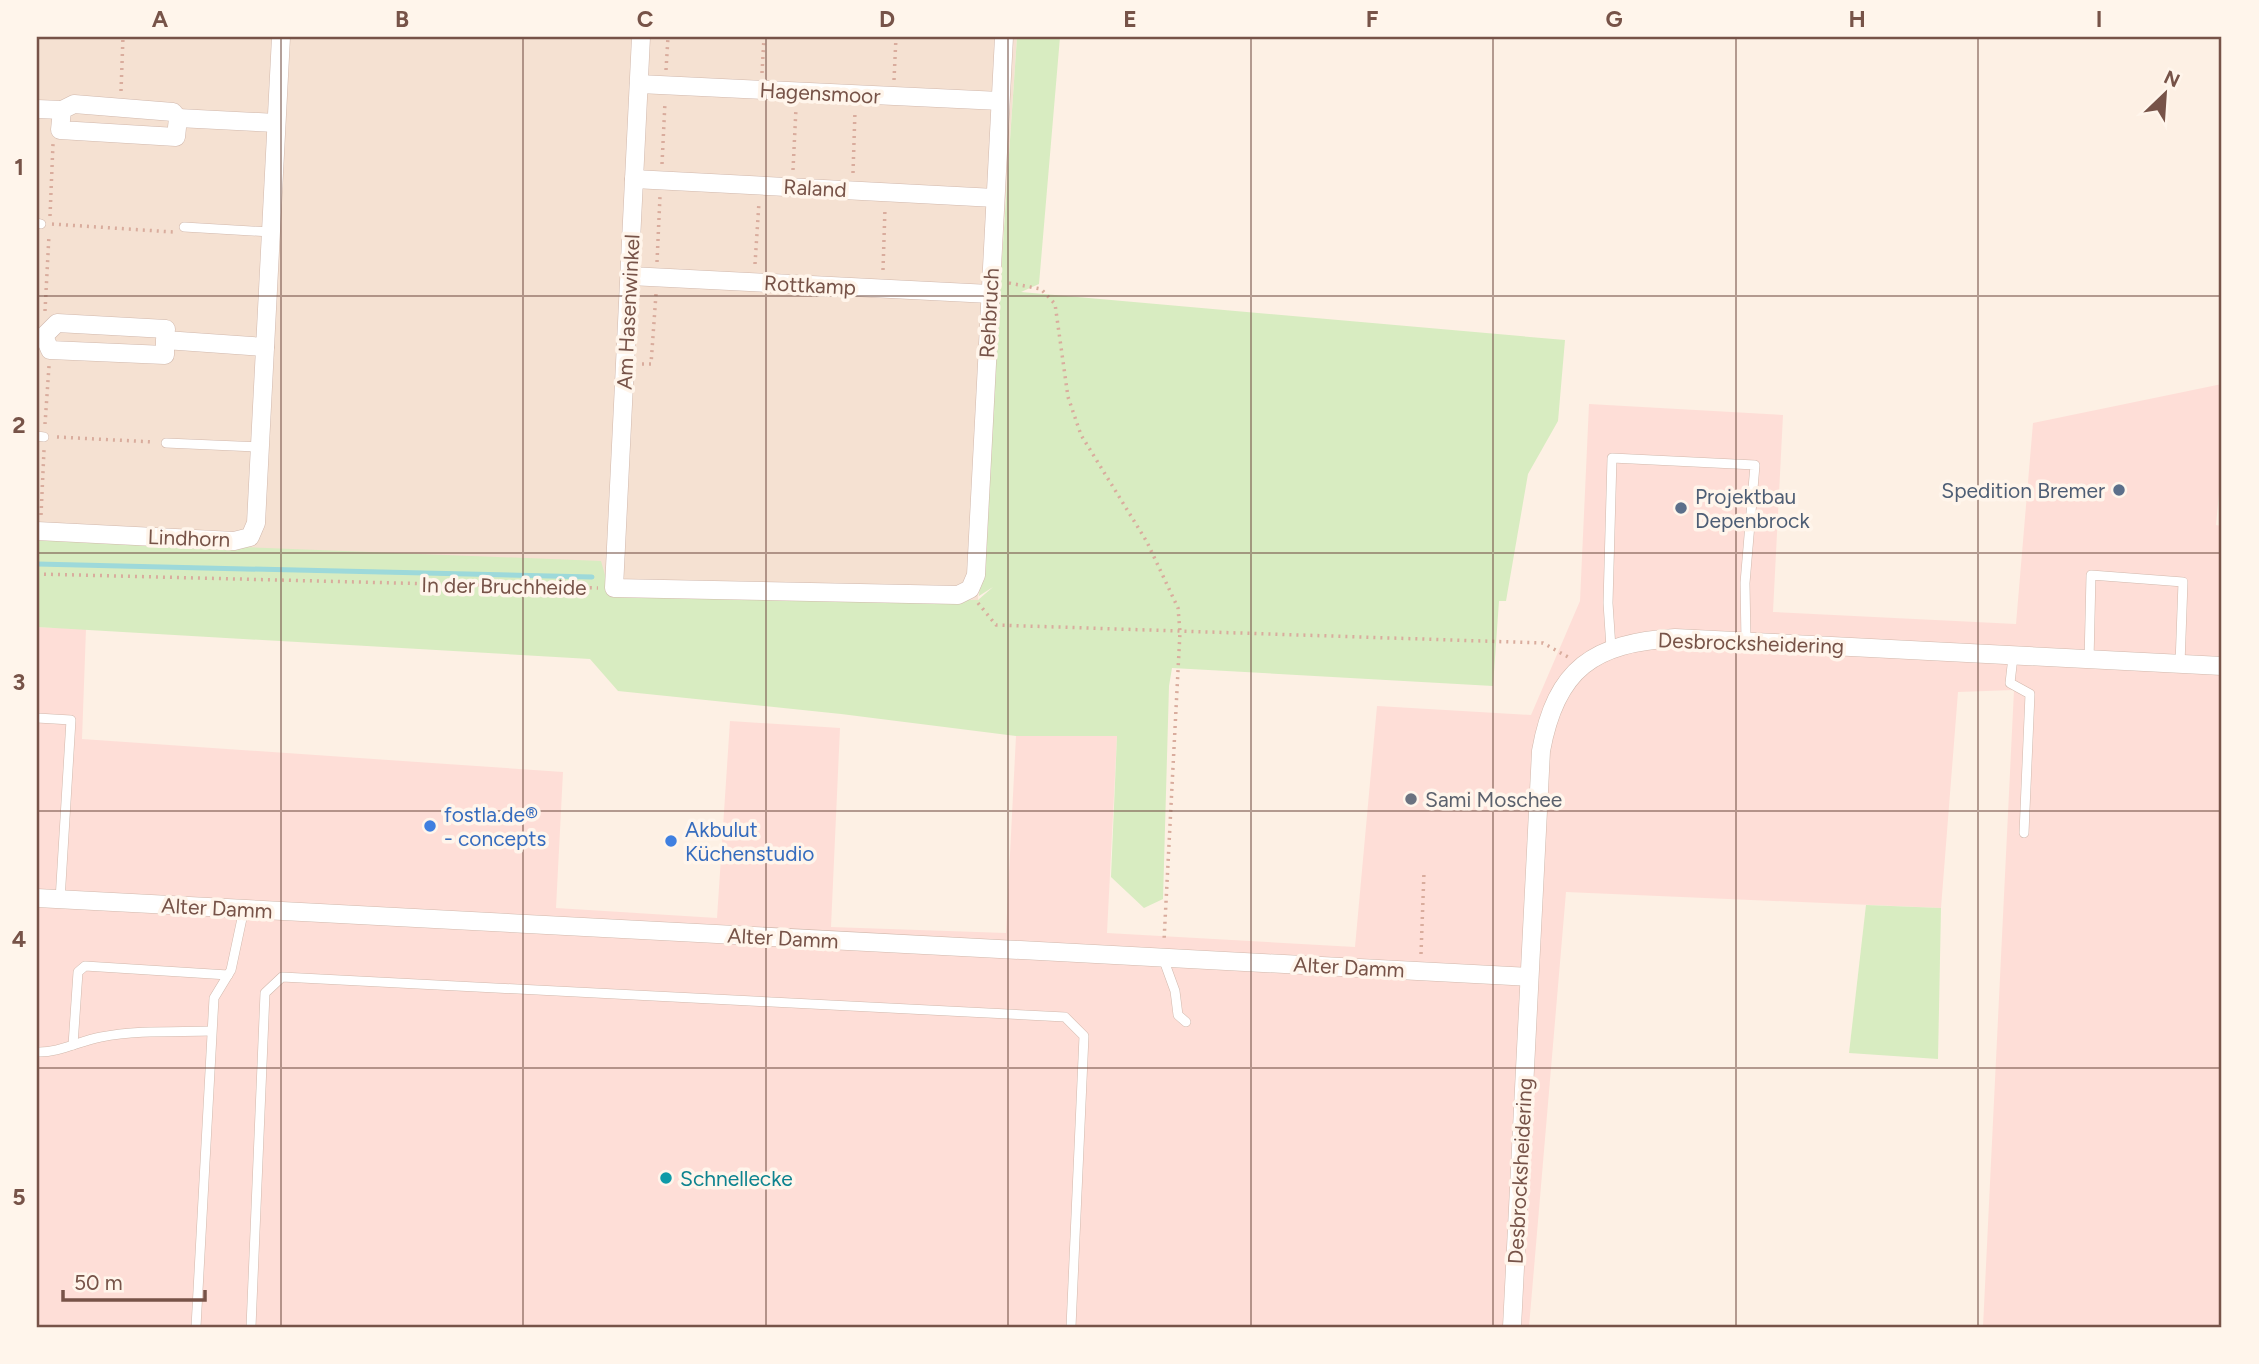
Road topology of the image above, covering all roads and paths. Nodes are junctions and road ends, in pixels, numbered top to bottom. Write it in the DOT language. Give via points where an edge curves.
graph roads {
  1 [pos="123,37"];
  2 [pos="281,37"];
  3 [pos="641,37"];
  4 [pos="668,37"];
  5 [pos="764,37"];
  6 [pos="896,37"];
  7 [pos="1004,37"];
  8 [pos="639,84"];
  9 [pos="666,85"];
  10 [pos="761,90"];
  11 [pos="796,91"];
  12 [pos="855,94"];
  13 [pos="893,96"];
  14 [pos="1000,102"];
  15 [pos="120,108"];
  16 [pos="37,109"];
  17 [pos="62,110"];
  18 [pos="178,118"];
  19 [pos="276,123"];
  20 [pos="634,179"];
  21 [pos="661,180"];
  22 [pos="760,186"];
  23 [pos="792,187"];
  24 [pos="853,191"];
  25 [pos="885,192"];
  26 [pos="995,198"];
  27 [pos="42,224"];
  28 [pos="184,227"];
  29 [pos="271,232"];
  30 [pos="630,276"];
  31 [pos="657,278"];
  32 [pos="754,283"];
  33 [pos="990,287"];
  34 [pos="882,289"];
  35 [pos="41,335"];
  36 [pos="165,340"];
  37 [pos="265,347"];
  38 [pos="625,364"];
  39 [pos="40,437"];
  40 [pos="166,443"];
  41 [pos="259,447"];
  42 [pos="37,531"];
  43 [pos="37,574"];
  44 [pos="614,588"];
  45 [pos="970,589"];
  46 [pos="1180,632"];
  47 [pos="1746,641"];
  48 [pos="1611,648"];
  49 [pos="2013,657"];
  50 [pos="2089,661"];
  51 [pos="1581,664"];
  52 [pos="2180,665"];
  53 [pos="2222,666"];
  54 [pos="37,718"];
  55 [pos="2024,833"];
  56 [pos="1424,872"];
  57 [pos="37,898"];
  58 [pos="60,900"];
  59 [pos="244,909"];
  60 [pos="1163,957"];
  61 [pos="1420,971"];
  62 [pos="228,975"];
  63 [pos="1530,977"];
  64 [pos="1186,1022"];
  65 [pos="211,1031"];
  66 [pos="73,1045"];
  67 [pos="37,1052"];
  68 [pos="196,1327"];
  69 [pos="251,1327"];
  70 [pos="1070,1327"];
  71 [pos="1512,1327"];
  1 -- 15 [label="path"];
  2 -- 19 [label="street, Lindhorn"];
  3 -- 8 [label="street, Am Hasenwinkel"];
  4 -- 9 [label="path"];
  5 -- 10 [label="path"];
  6 -- 13 [label="path"];
  7 -- 14 [label="street, Rehbruch"];
  8 -- 9 [label="street, Hagensmoor"];
  8 -- 20 [label="street, Am Hasenwinkel"];
  9 -- 10 [label="street, Hagensmoor"];
  9 -- 21 [label="path"];
  10 -- 11 [label="street, Hagensmoor"];
  11 -- 12 [label="street, Hagensmoor"];
  11 -- 23 [label="path"];
  12 -- 13 [label="street, Hagensmoor"];
  12 -- 24 [label="path"];
  13 -- 14 [label="street, Hagensmoor"];
  14 -- 26 [label="street, Rehbruch"];
  15 -- 17 [label="street" via="74,104"];
  15 -- 18 [label="street" via="173,112"];
  16 -- 17 [label="street"];
  17 -- 18 [label="street" via="60,130 176,137"];
  18 -- 19 [label="street"];
  19 -- 29 [label="street, Lindhorn"];
  20 -- 21 [label="street, Raland"];
  20 -- 30 [label="street, Am Hasenwinkel"];
  21 -- 22 [label="street, Raland"];
  21 -- 31 [label="path"];
  22 -- 23 [label="street, Raland"];
  22 -- 32 [label="path"];
  23 -- 24 [label="street, Raland"];
  24 -- 25 [label="street, Raland"];
  25 -- 26 [label="street, Raland"];
  25 -- 34 [label="path"];
  26 -- 33 [label="street, Rehbruch"];
  27 -- 28 [label="path" via="178,232"];
  28 -- 29 [label="lane"];
  29 -- 37 [label="street, Lindhorn"];
  30 -- 31 [label="street, Rottkamp"];
  30 -- 38 [label="street, Am Hasenwinkel"];
  31 -- 32 [label="street, Rottkamp"];
  31 -- 38 [label="path" via="651,364"];
  32 -- 34 [label="street, Rottkamp"];
  33 -- 34 [label="street, Rottkamp"];
  33 -- 45 [label="street, Rehbruch" via="976,575"];
  33 -- 46 [label="path" via="1041,289 1055,304 1068,397 1081,435 1147,542 1178,608"];
  35 -- 36 [label="street" via="57,323 166,330"];
  35 -- 36 [label="street" via="50,350 165,355"];
  36 -- 37 [label="street"];
  37 -- 41 [label="street, Lindhorn"];
  38 -- 44 [label="street, Am Hasenwinkel"];
  39 -- 40 [label="path"];
  40 -- 41 [label="lane"];
  41 -- 42 [label="street, Lindhorn" via="256,523 250,537 234,541"];
  43 -- 44 [label="path, In der Bruchheide"];
  44 -- 45 [label="street, In der Bruchheide" via="958,596"];
  45 -- 46 [label="path" via="996,625"];
  46 -- 51 [label="path" via="1543,643"];
  46 -- 60 [label="path"];
  47 -- 48 [label="street, Desbrocksheidering" via="1675,638"];
  47 -- 48 [label="lane" via="1745,583 1755,465 1612,458"];
  47 -- 49 [label="street, Desbrocksheidering"];
  48 -- 51 [label="street, Desbrocksheidering"];
  49 -- 50 [label="street, Desbrocksheidering"];
  49 -- 55 [label="lane" via="2010,683 2030,694"];
  50 -- 52 [label="street, Desbrocksheidering"];
  50 -- 52 [label="lane" via="2091,575 2183,582"];
  51 -- 63 [label="street, Desbrocksheidering" via="1555,702 1541,751"];
  52 -- 53 [label="street, Desbrocksheidering"];
  54 -- 58 [label="lane" via="71,720"];
  56 -- 61 [label="path"];
  57 -- 58 [label="street, Alter Damm"];
  58 -- 59 [label="street, Alter Damm"];
  59 -- 60 [label="street, Alter Damm"];
  59 -- 62 [label="lane"];
  60 -- 61 [label="street, Alter Damm"];
  60 -- 64 [label="lane" via="1178,1015"];
  61 -- 63 [label="street, Alter Damm"];
  62 -- 65 [label="lane" via="214,998"];
  62 -- 66 [label="lane" via="85,965 78,972"];
  63 -- 71 [label="street, Desbrocksheidering"];
  65 -- 66 [label="lane" via="101,1037"];
  65 -- 68 [label="lane"];
  66 -- 67 [label="lane"];
  69 -- 70 [label="lane" via="265,993 282,976 1065,1017 1084,1035"];
}
